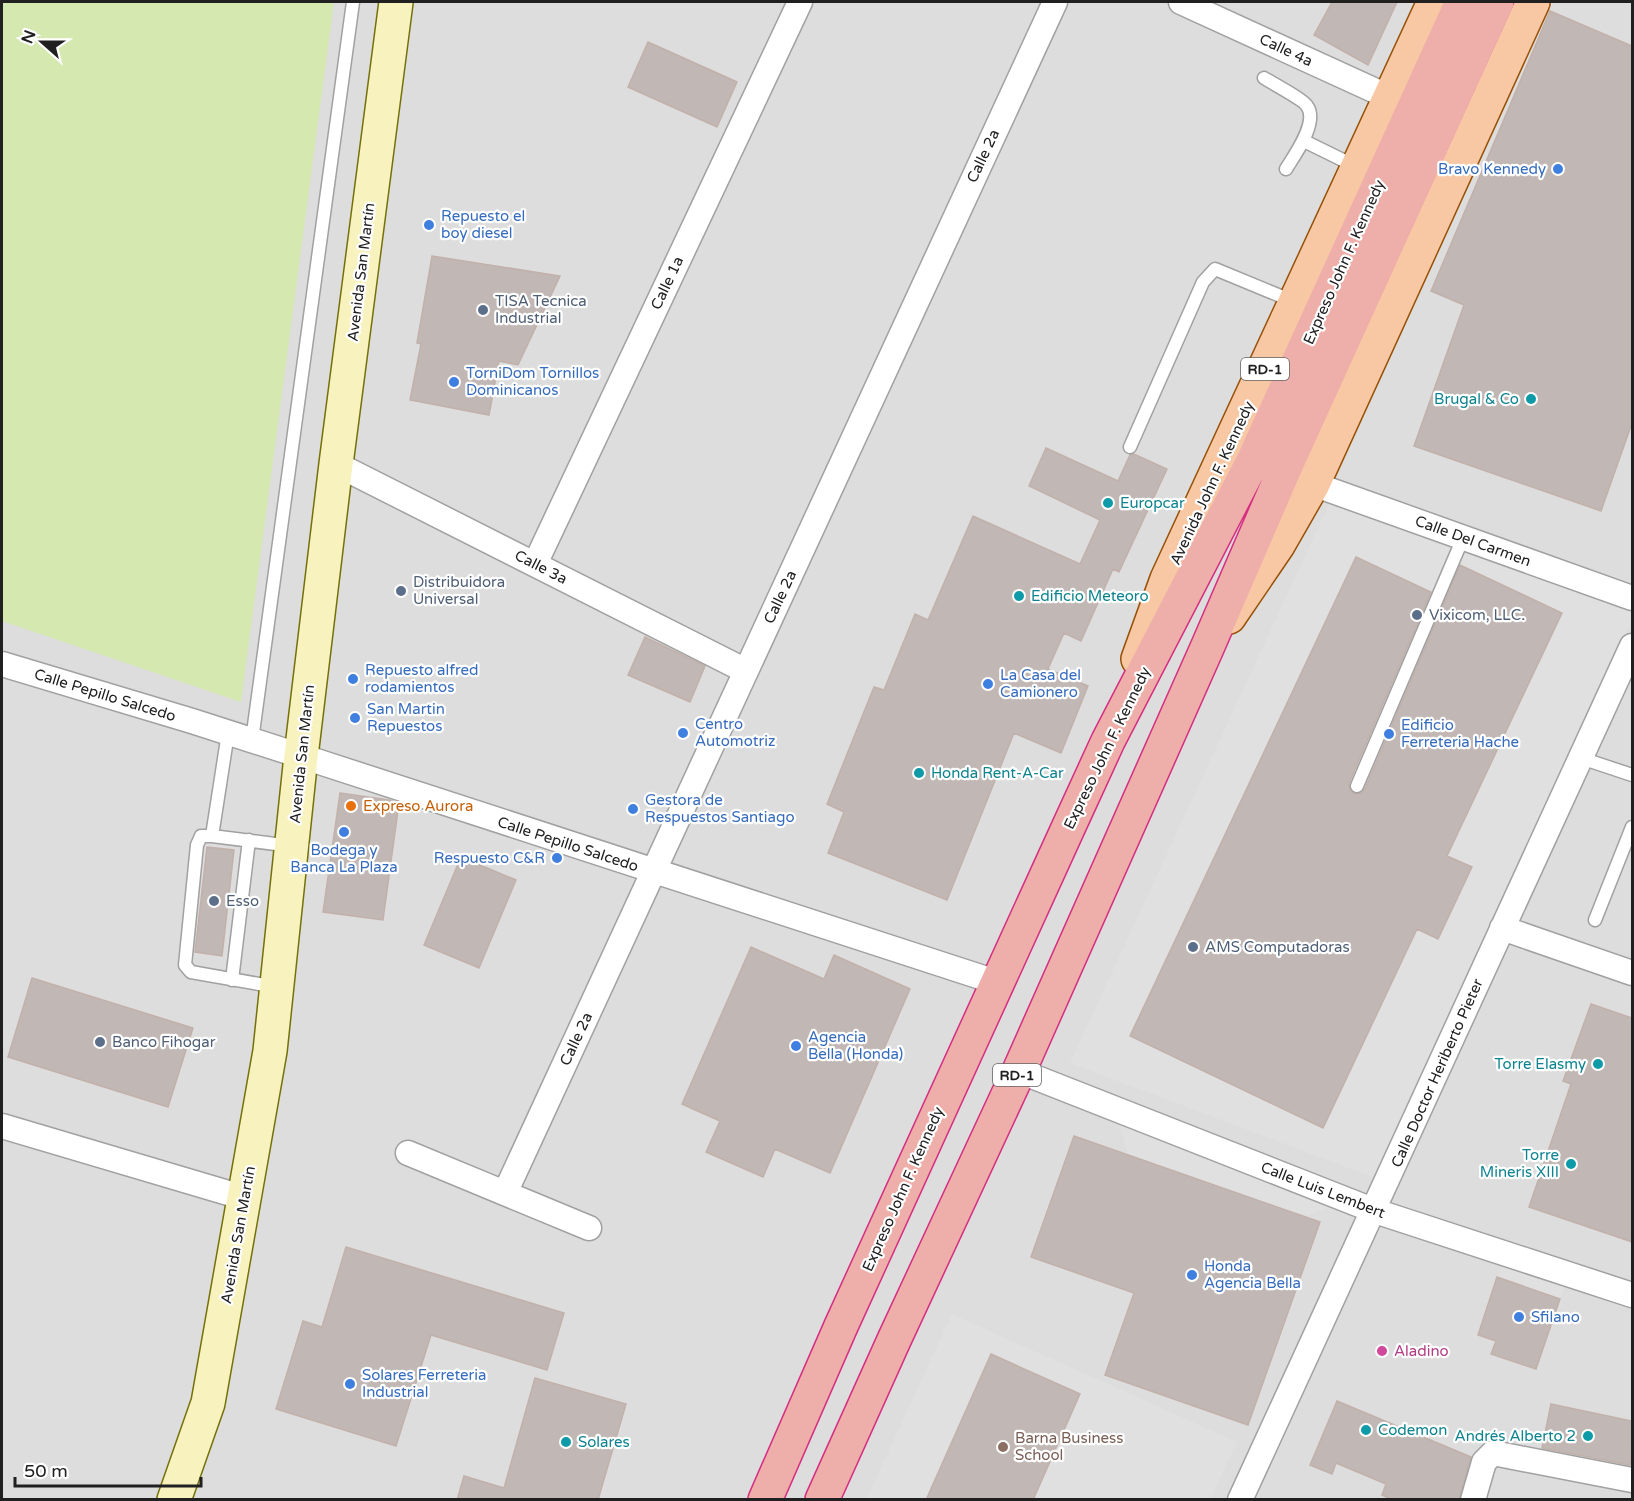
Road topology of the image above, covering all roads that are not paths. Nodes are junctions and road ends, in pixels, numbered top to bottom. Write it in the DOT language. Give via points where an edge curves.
graph roads {
  1 [pos="353,2"];
  2 [pos="396,2"];
  3 [pos="800,2"];
  4 [pos="1054,2"];
  5 [pos="1181,2"];
  6 [pos="1434,2"];
  7 [pos="1462,2"];
  8 [pos="1497,2"];
  9 [pos="1533,2"];
  10 [pos="1264,78"];
  11 [pos="1390,98"];
  12 [pos="1304,141"];
  13 [pos="1358,168"];
  14 [pos="1286,170"];
  15 [pos="1296,302"];
  16 [pos="1130,447"];
  17 [pos="336,464"];
  18 [pos="1270,464"];
  19 [pos="1313,484"];
  20 [pos="1463,538"];
  21 [pos="535,564"];
  22 [pos="1632,598"];
  23 [pos="1632,646"];
  24 [pos="1208,648"];
  25 [pos="2,664"];
  26 [pos="746,670"];
  27 [pos="228,733"];
  28 [pos="252,740"];
  29 [pos="1108,741"];
  30 [pos="301,756"];
  31 [pos="1581,758"];
  32 [pos="1632,775"];
  33 [pos="1357,786"];
  34 [pos="1632,827"];
  35 [pos="212,836"];
  36 [pos="249,840"];
  37 [pos="292,846"];
  38 [pos="653,872"];
  39 [pos="1595,920"];
  40 [pos="1502,928"];
  41 [pos="1632,973"];
  42 [pos="232,980"];
  43 [pos="996,982"];
  44 [pos="277,987"];
  45 [pos="1019,1071"];
  46 [pos="2,1126"];
  47 [pos="408,1152"];
  48 [pos="505,1193"];
  49 [pos="245,1198"];
  50 [pos="1375,1211"];
  51 [pos="589,1228"];
  52 [pos="1632,1296"];
  53 [pos="1632,1480"];
  54 [pos="174,1500"];
  55 [pos="765,1500"];
  56 [pos="822,1500"];
  57 [pos="1240,1500"];
  58 [pos="1473,1500"];
  1 -- 28 [label="lane"];
  2 -- 17 [label="main road, Avenida San Martín"];
  3 -- 21 [label="street, Calle 1a"];
  4 -- 26 [label="street, Calle 2a"];
  5 -- 11 [label="street, Calle 4a"];
  6 -- 11 [label="main road, Avenida John F. Kennedy / RD-1"];
  7 -- 18 [label="highway, Expreso John F. Kennedy / RD-1"];
  8 -- 18 [label="highway, Expreso John F. Kennedy / RD-1"];
  9 -- 19 [label="main road, RD-1"];
  10 -- 12 [label="lane" via="1307,105 1311,115"];
  11 -- 13 [label="main road, Avenida John F. Kennedy / RD-1"];
  12 -- 13 [label="lane"];
  12 -- 14 [label="lane"];
  13 -- 15 [label="main road, Avenida John F. Kennedy / RD-1"];
  15 -- 16 [label="lane" via="1215,270 1203,282"];
  15 -- 29 [label="main road, Avenida John F. Kennedy / RD-1" via="1167,579"];
  17 -- 21 [label="street, Calle 3a"];
  17 -- 30 [label="main road, Avenida San Martín"];
  18 -- 24 [label="highway, Expreso John F. Kennedy / RD-1"];
  18 -- 29 [label="highway, Expreso John F. Kennedy / RD-1"];
  19 -- 20 [label="street, Calle Del Carmen"];
  19 -- 24 [label="main road, RD-1" via="1278,545"];
  20 -- 22 [label="street, Calle Del Carmen"];
  20 -- 33 [label="lane"];
  21 -- 26 [label="street, Calle 3a"];
  23 -- 31 [label="street, Calle Doctor Heriberto Pieter"];
  24 -- 45 [label="highway, Expreso John F. Kennedy / RD-1"];
  25 -- 27 [label="street, Calle Pepillo Salcedo"];
  26 -- 38 [label="street, Calle 2a"];
  27 -- 28 [label="street, Calle Pepillo Salcedo"];
  27 -- 35 [label="lane"];
  28 -- 30 [label="street, Calle Pepillo Salcedo"];
  29 -- 43 [label="highway, Expreso John F. Kennedy / RD-1"];
  30 -- 37 [label="main road, Avenida San Martín"];
  30 -- 38 [label="street, Calle Pepillo Salcedo"];
  31 -- 32 [label="lane"];
  31 -- 40 [label="street, Calle Doctor Heriberto Pieter"];
  34 -- 39 [label="lane"];
  35 -- 36 [label="lane"];
  35 -- 42 [label="lane" via="201,836 197,845 185,965 191,972"];
  36 -- 37 [label="lane"];
  36 -- 42 [label="lane"];
  37 -- 44 [label="main road, Avenida San Martín"];
  38 -- 43 [label="street, Calle Pepillo Salcedo"];
  38 -- 48 [label="street, Calle 2a"];
  40 -- 41 [label="street"];
  40 -- 50 [label="street, Calle Doctor Heriberto Pieter"];
  42 -- 44 [label="lane"];
  43 -- 55 [label="highway, Expreso John F. Kennedy / RD-1"];
  44 -- 49 [label="main road, Avenida San Martín"];
  45 -- 50 [label="street, Calle Luis Lembert"];
  45 -- 56 [label="highway, Expreso John F. Kennedy / RD-1"];
  46 -- 49 [label="street"];
  47 -- 48 [label="street"];
  48 -- 51 [label="street"];
  49 -- 54 [label="main road, Avenida San Martín" via="208,1403"];
  50 -- 52 [label="street, Calle Luis Lembert"];
  50 -- 57 [label="street, Calle Doctor Heriberto Pieter"];
  53 -- 58 [label="street" via="1493,1453 1485,1462"];
}
